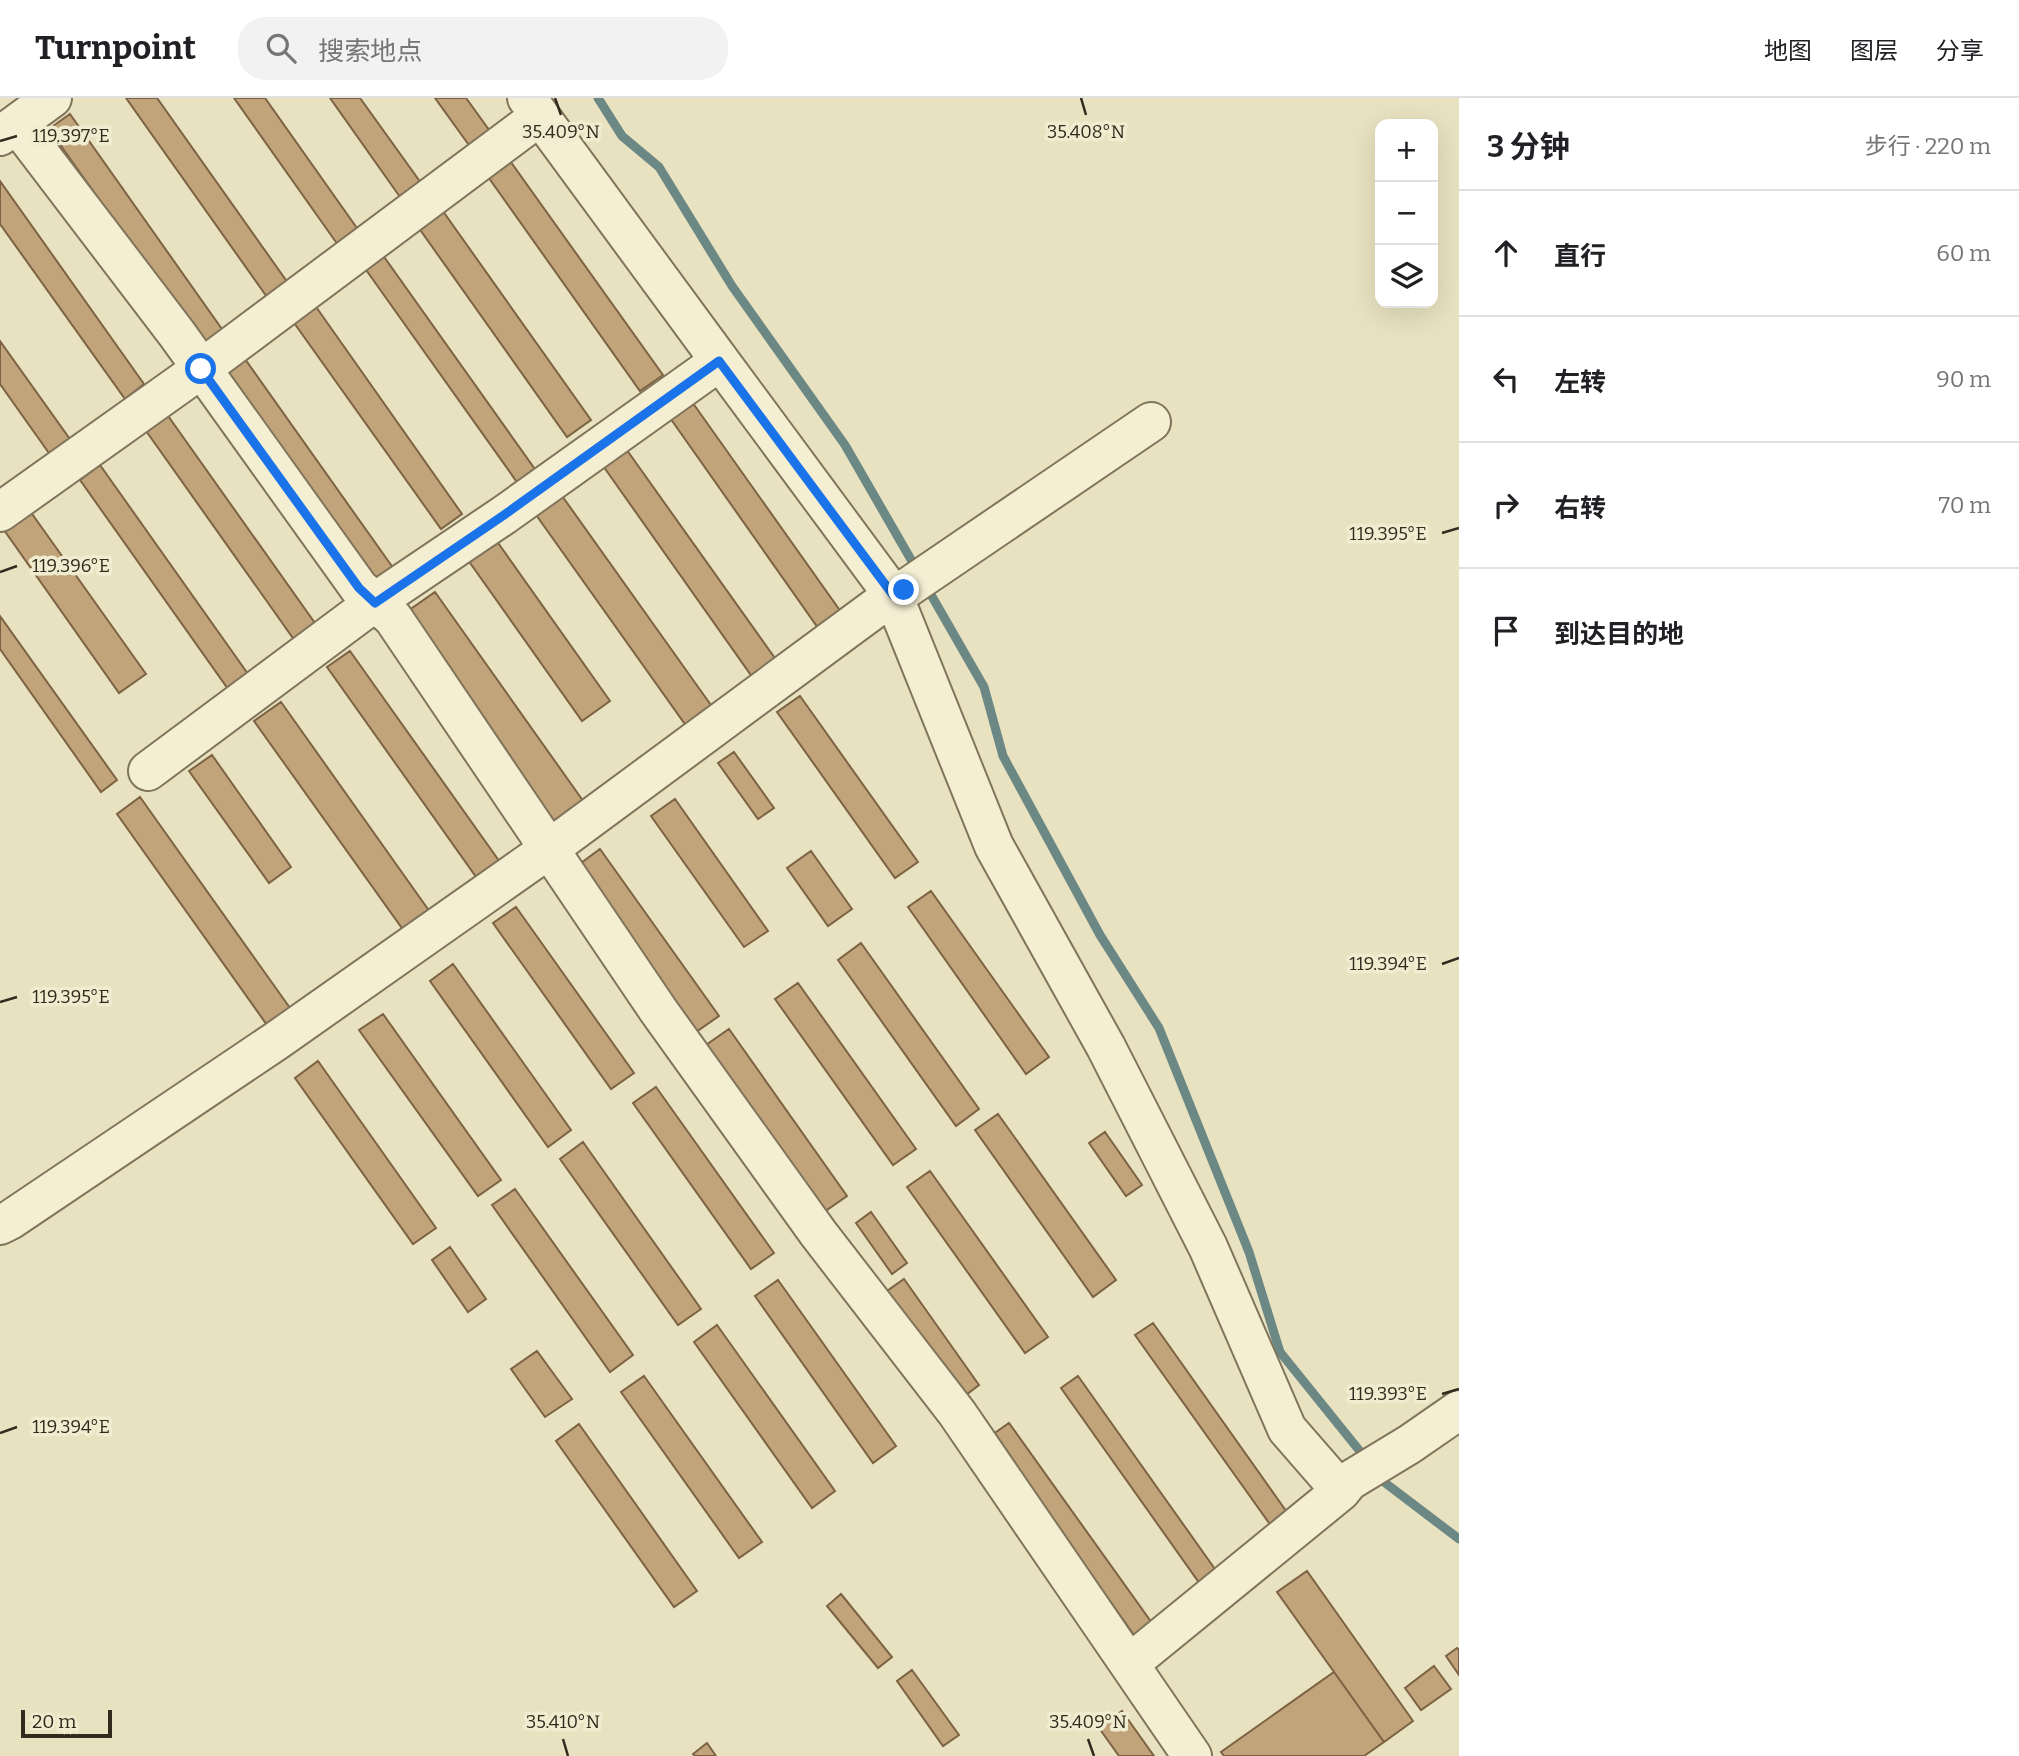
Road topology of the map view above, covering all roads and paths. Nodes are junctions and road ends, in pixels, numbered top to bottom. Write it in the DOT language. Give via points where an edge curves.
graph roads {
  1 [pos="52,98"];
  2 [pos="533,107"];
  3 [pos="8,130"];
  4 [pos="719,361"];
  5 [pos="201,369"];
  6 [pos="1151,422"];
  7 [pos="0,512"];
  8 [pos="899,592"];
  9 [pos="375,603"];
  10 [pos="148,771"];
  11 [pos="549,849"];
  12 [pos="0,1225"];
  13 [pos="1459,1410"];
  14 [pos="1345,1486"];
  15 [pos="1129,1664"];
  16 [pos="1192,1756"];
  1 -- 3 [label="street"];
  2 -- 4 [label="street"];
  2 -- 5 [label="street"];
  3 -- 5 [label="street"];
  4 -- 8 [label="street"];
  4 -- 9 [label="street"];
  5 -- 7 [label="street"];
  5 -- 9 [label="street" via="359,588"];
  6 -- 8 [label="street"];
  8 -- 11 [label="street"];
  8 -- 14 [label="street" via="994,846 1106,1047 1202,1235 1287,1429"];
  9 -- 10 [label="street"];
  9 -- 11 [label="street" via="393,618"];
  11 -- 12 [label="street" via="276,1041"];
  11 -- 15 [label="street" via="810,1222 957,1413"];
  13 -- 14 [label="street"];
  14 -- 15 [label="street"];
  15 -- 16 [label="street"];
}
